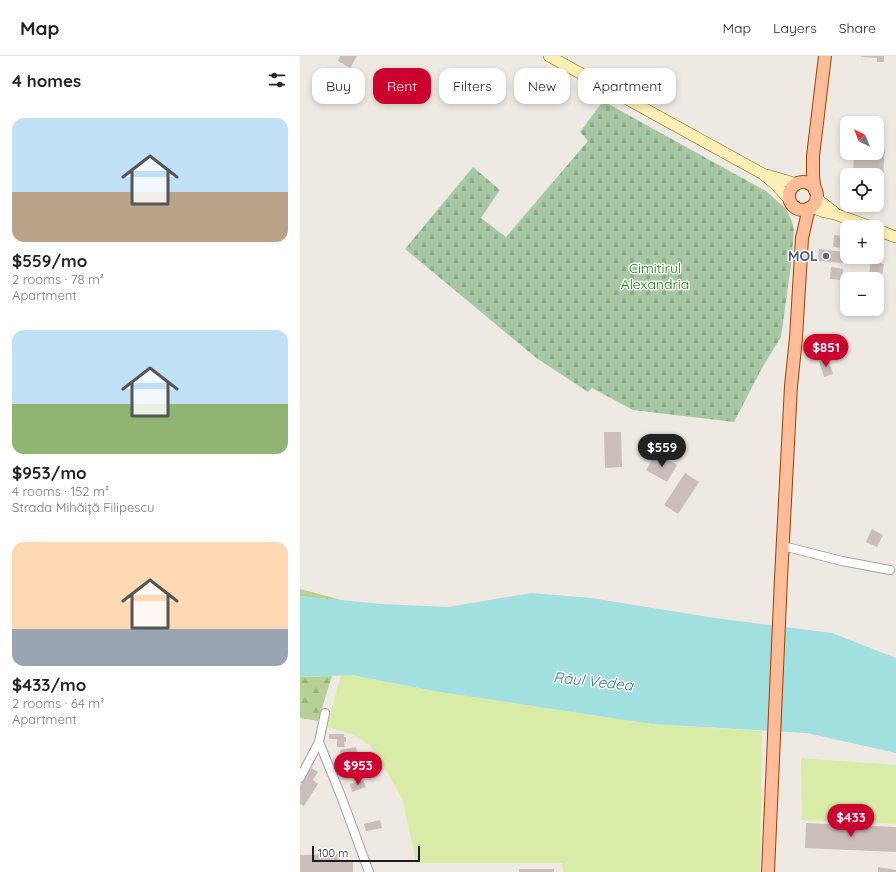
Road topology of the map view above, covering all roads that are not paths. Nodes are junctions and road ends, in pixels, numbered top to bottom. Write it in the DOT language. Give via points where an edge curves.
graph roads {
  1 [pos="550,56"];
  2 [pos="825,56"];
  3 [pos="813,156"];
  4 [pos="763,174"];
  5 [pos="798,183"];
  6 [pos="813,201"];
  7 [pos="792,203"];
  8 [pos="853,220"];
  9 [pos="884,233"];
  10 [pos="896,237"];
  11 [pos="802,238"];
  12 [pos="783,546"];
  13 [pos="890,570"];
  14 [pos="325,713"];
  15 [pos="319,742"];
  16 [pos="300,778"];
  17 [pos="369,872"];
  18 [pos="768,872"];
  1 -- 4 [label="main road"];
  2 -- 3 [label="main road"];
  3 -- 5 [label="main road"];
  3 -- 6 [label="main road"];
  4 -- 5 [label="main road"];
  4 -- 7 [label="main road"];
  5 -- 6 [label="main road" via="808,184"];
  5 -- 7 [label="main road" via="790,190"];
  6 -- 7 [label="main road" via="804,210 800,210"];
  6 -- 8 [label="main road" via="825,212"];
  6 -- 11 [label="main road"];
  7 -- 11 [label="main road" via="799,220"];
  9 -- 10 [label="main road"];
  11 -- 12 [label="main road"];
  12 -- 13 [label="street"];
  12 -- 18 [label="main road"];
  14 -- 15 [label="street"];
  15 -- 16 [label="street"];
  15 -- 17 [label="street"];
}
